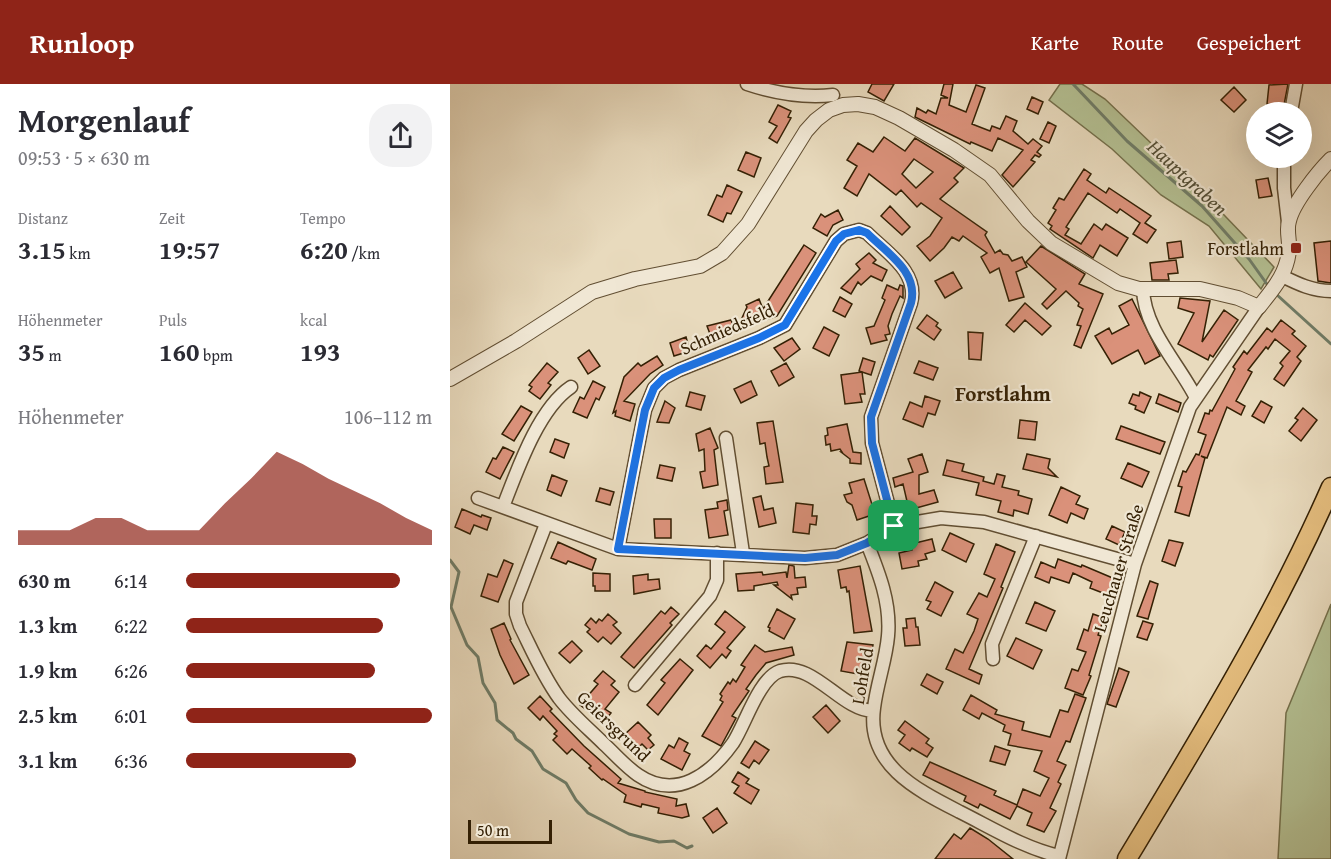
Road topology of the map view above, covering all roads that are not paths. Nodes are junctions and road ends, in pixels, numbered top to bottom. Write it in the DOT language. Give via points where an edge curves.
graph roads {
  1 [pos="1296,84"];
  2 [pos="752,86"];
  3 [pos="834,95"];
  4 [pos="1293,102"];
  5 [pos="1331,159"];
  6 [pos="1284,168"];
  7 [pos="1288,222"];
  8 [pos="1282,276"];
  9 [pos="1143,289"];
  10 [pos="1331,291"];
  11 [pos="1259,307"];
  12 [pos="450,379"];
  13 [pos="571,387"];
  14 [pos="1196,398"];
  15 [pos="726,438"];
  16 [pos="1331,487"];
  17 [pos="478,498"];
  18 [pos="503,507"];
  19 [pos="546,524"];
  20 [pos="894,526"];
  21 [pos="1036,536"];
  22 [pos="867,543"];
  23 [pos="618,549"];
  24 [pos="717,553"];
  25 [pos="743,553"];
  26 [pos="1135,564"];
  27 [pos="993,659"];
  28 [pos="635,685"];
  29 [pos="873,711"];
  30 [pos="1059,858"];
  31 [pos="1127,859"];
  1 -- 4 [label="street"];
  2 -- 3 [label="street" via="809,96"];
  3 -- 9 [label="street" via="875,107 926,133 990,175 1051,243 1118,283"];
  3 -- 12 [label="street" via="806,131 748,224 722,253 699,266 592,292"];
  5 -- 7 [label="street" via="1313,179"];
  6 -- 7 [label="street"];
  7 -- 8 [label="street" via="1290,247"];
  8 -- 10 [label="street" via="1302,286"];
  8 -- 11 [label="street"];
  9 -- 11 [label="street" via="1200,289"];
  9 -- 14 [label="street" via="1150,318"];
  11 -- 14 [label="street, Leuchauer Straße"];
  13 -- 18 [label="street" via="559,395 533,436"];
  14 -- 26 [label="street, Leuchauer Straße"];
  15 -- 25 [label="street"];
  16 -- 31 [label="main road" via="1236,676"];
  17 -- 18 [label="street"];
  18 -- 19 [label="street"];
  19 -- 23 [label="street"];
  19 -- 29 [label="street, Geiersgrund" via="516,603 520,626 559,698 639,776 665,785 703,776 724,756 760,690 779,671 804,673 862,710"];
  20 -- 21 [label="street" via="941,518 984,522"];
  20 -- 22 [label="street"];
  20 -- 23 [label="street, Schmiedsfeld" via="872,443 871,417 914,286 906,272 867,233 859,230 836,241 785,325 679,370 654,388 645,410"];
  21 -- 26 [label="street"];
  21 -- 27 [label="street" via="992,644"];
  22 -- 25 [label="street" via="837,555 805,558"];
  22 -- 29 [label="street, Lohfeld" via="881,580 888,619"];
  23 -- 24 [label="street"];
  24 -- 25 [label="street"];
  24 -- 28 [label="street" via="717,580 710,596"];
  26 -- 30 [label="street, Leuchauer Straße"];
  29 -- 30 [label="street, Lohfeld" via="877,743 898,776 924,794"];
}
